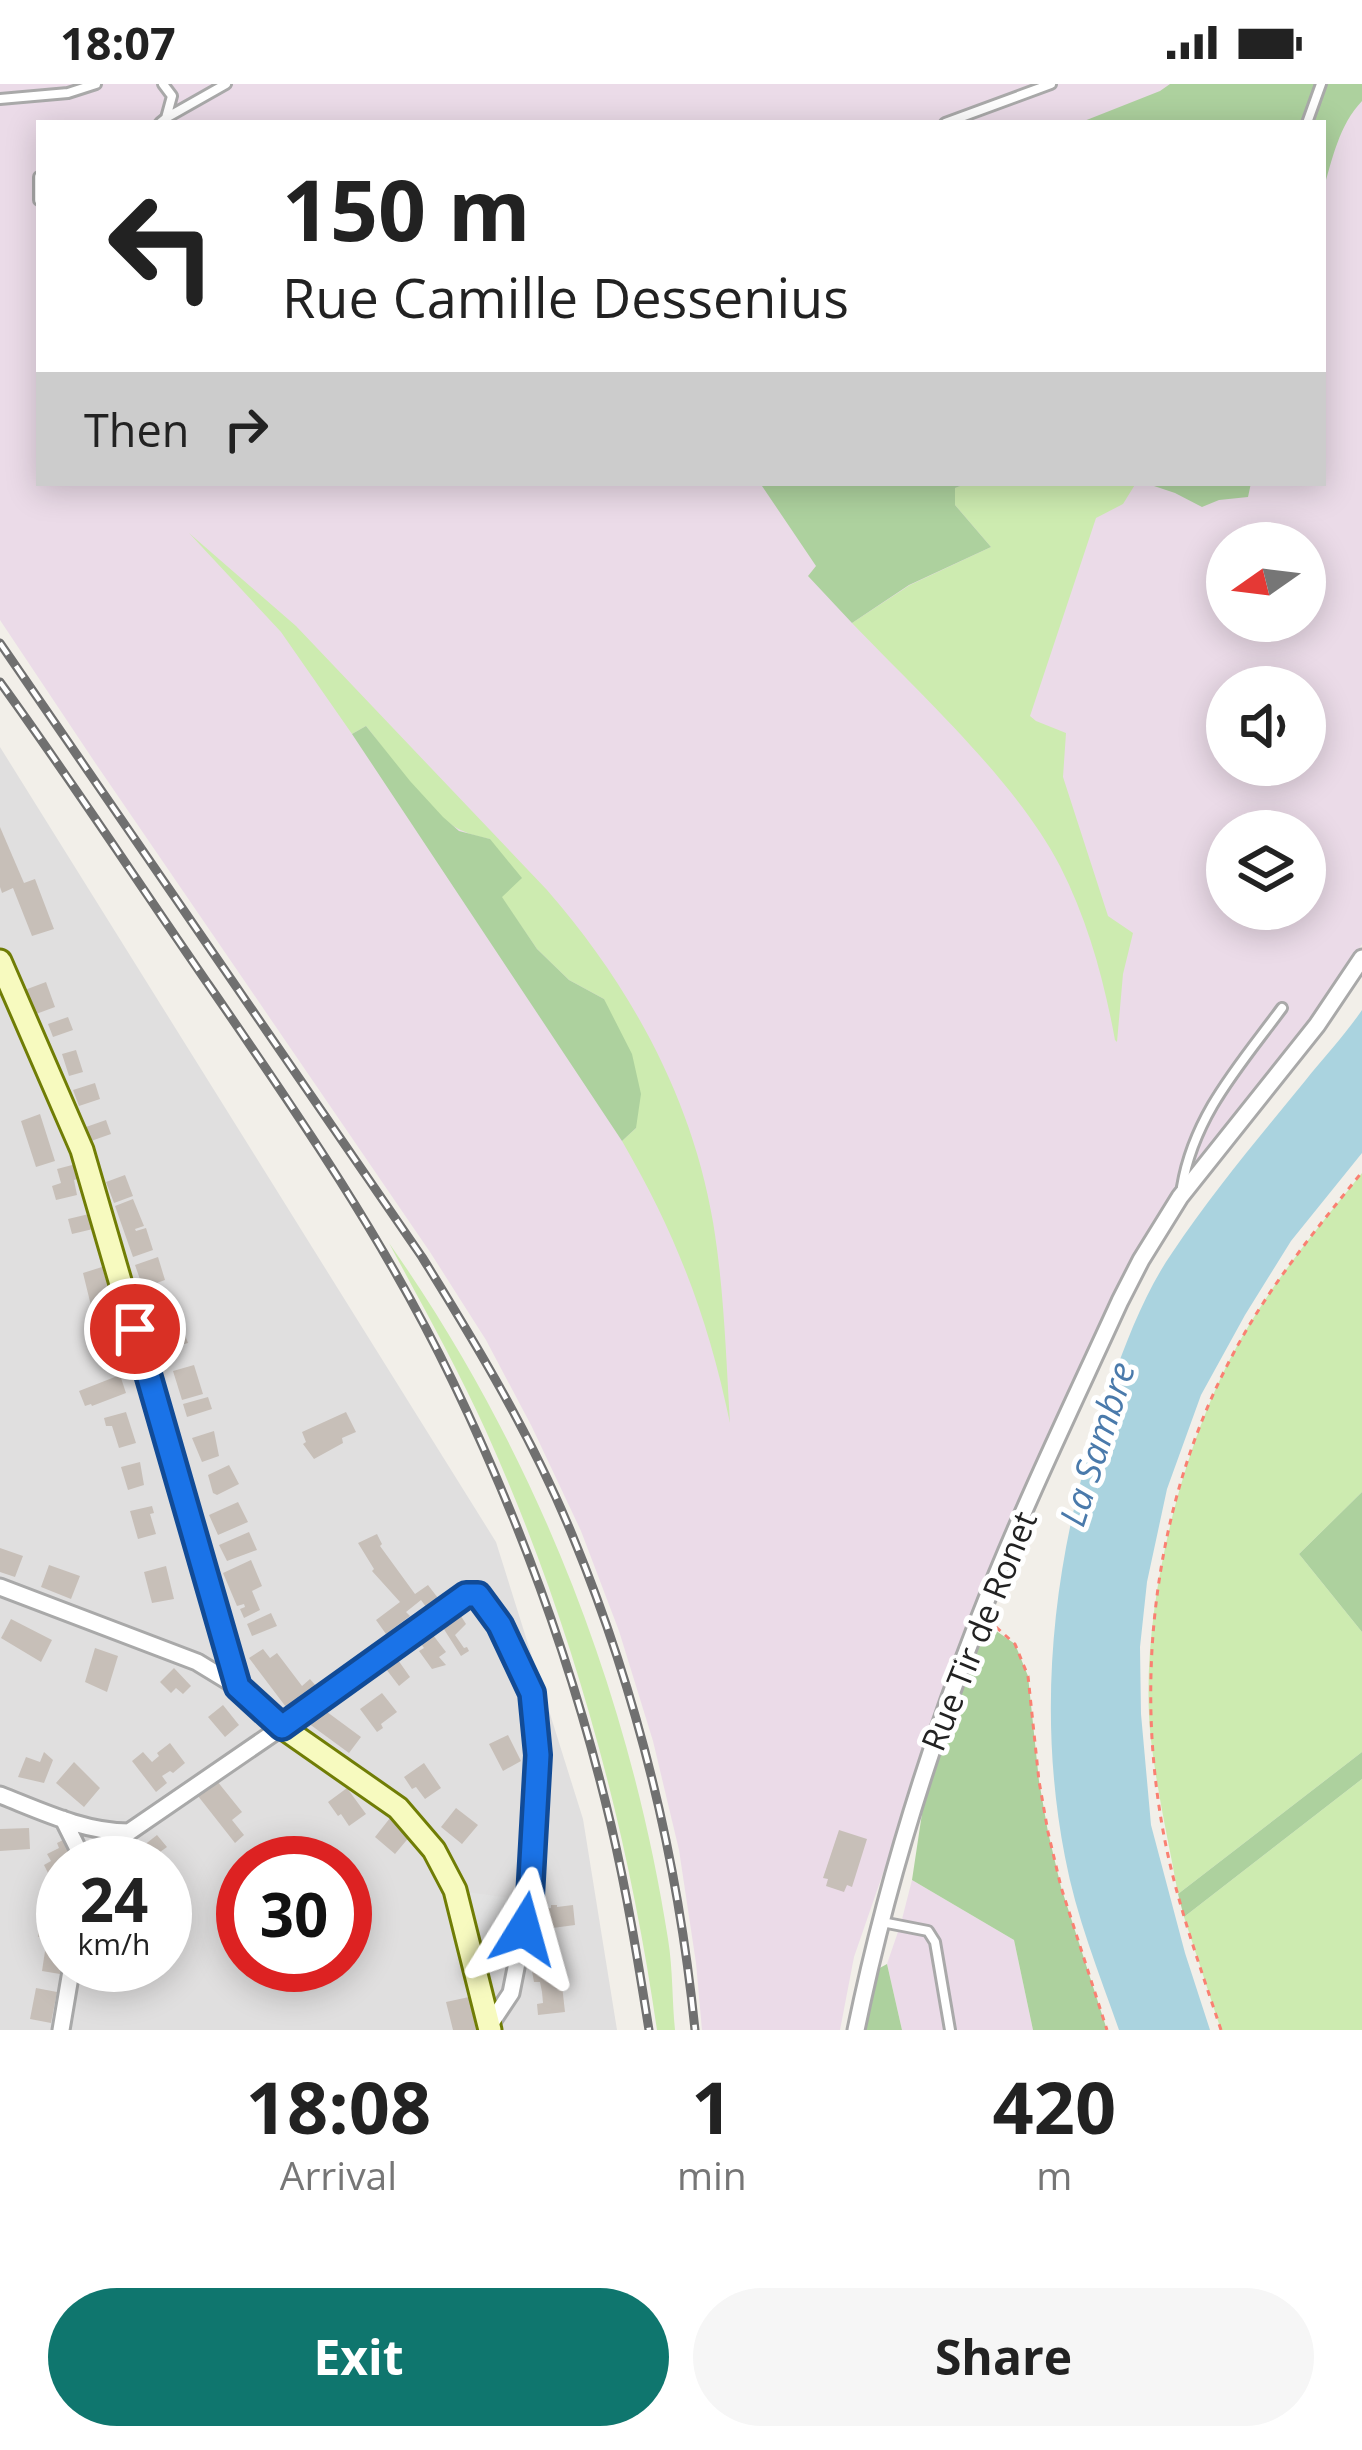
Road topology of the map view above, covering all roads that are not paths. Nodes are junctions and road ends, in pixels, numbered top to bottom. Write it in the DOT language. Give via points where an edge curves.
graph roads {
  1 [pos="96,84"];
  2 [pos="163,84"];
  3 [pos="226,84"];
  4 [pos="1051,84"];
  5 [pos="1321,84"];
  6 [pos="0,99"];
  7 [pos="163,120"];
  8 [pos="953,120"];
  9 [pos="1308,120"];
  10 [pos="1362,958"];
  11 [pos="0,962"];
  12 [pos="1282,1008"];
  13 [pos="1180,1197"];
  14 [pos="0,1587"];
  15 [pos="238,1687"];
  16 [pos="282,1727"];
  17 [pos="0,1795"];
  18 [pos="63,1819"];
  19 [pos="129,1832"];
  20 [pos="72,1836"];
  21 [pos="125,1836"];
  22 [pos="880,1922"];
  23 [pos="67,1992"];
  24 [pos="490,2028"];
  25 [pos="61,2030"];
  26 [pos="856,2030"];
  27 [pos="950,2030"];
  1 -- 6 [label="lane"];
  2 -- 7 [label="lane" via="172,96"];
  3 -- 7 [label="lane"];
  4 -- 8 [label="lane"];
  5 -- 9 [label="lane"];
  10 -- 13 [label="street, Rue Tir de Ronet"];
  11 -- 15 [label="street" via="82,1150"];
  12 -- 13 [label="lane" via="1210,1107"];
  13 -- 22 [label="street, Rue Tir de Ronet" via="1120,1301 979,1619"];
  14 -- 15 [label="street" via="197,1662"];
  15 -- 16 [label="street"];
  16 -- 19 [label="street"];
  16 -- 24 [label="street" via="398,1808 434,1850 455,1890"];
  16 -- 24 [label="street" via="466,1595 478,1595 500,1625 532,1693 538,1755 530,1897 511,1993"];
  17 -- 18 [label="street"];
  18 -- 19 [label="street"];
  18 -- 20 [label="street"];
  19 -- 21 [label="street"];
  22 -- 26 [label="street, Rue Tir de Ronet"];
  22 -- 27 [label="lane" via="928,1931"];
  23 -- 25 [label="street"];
}
